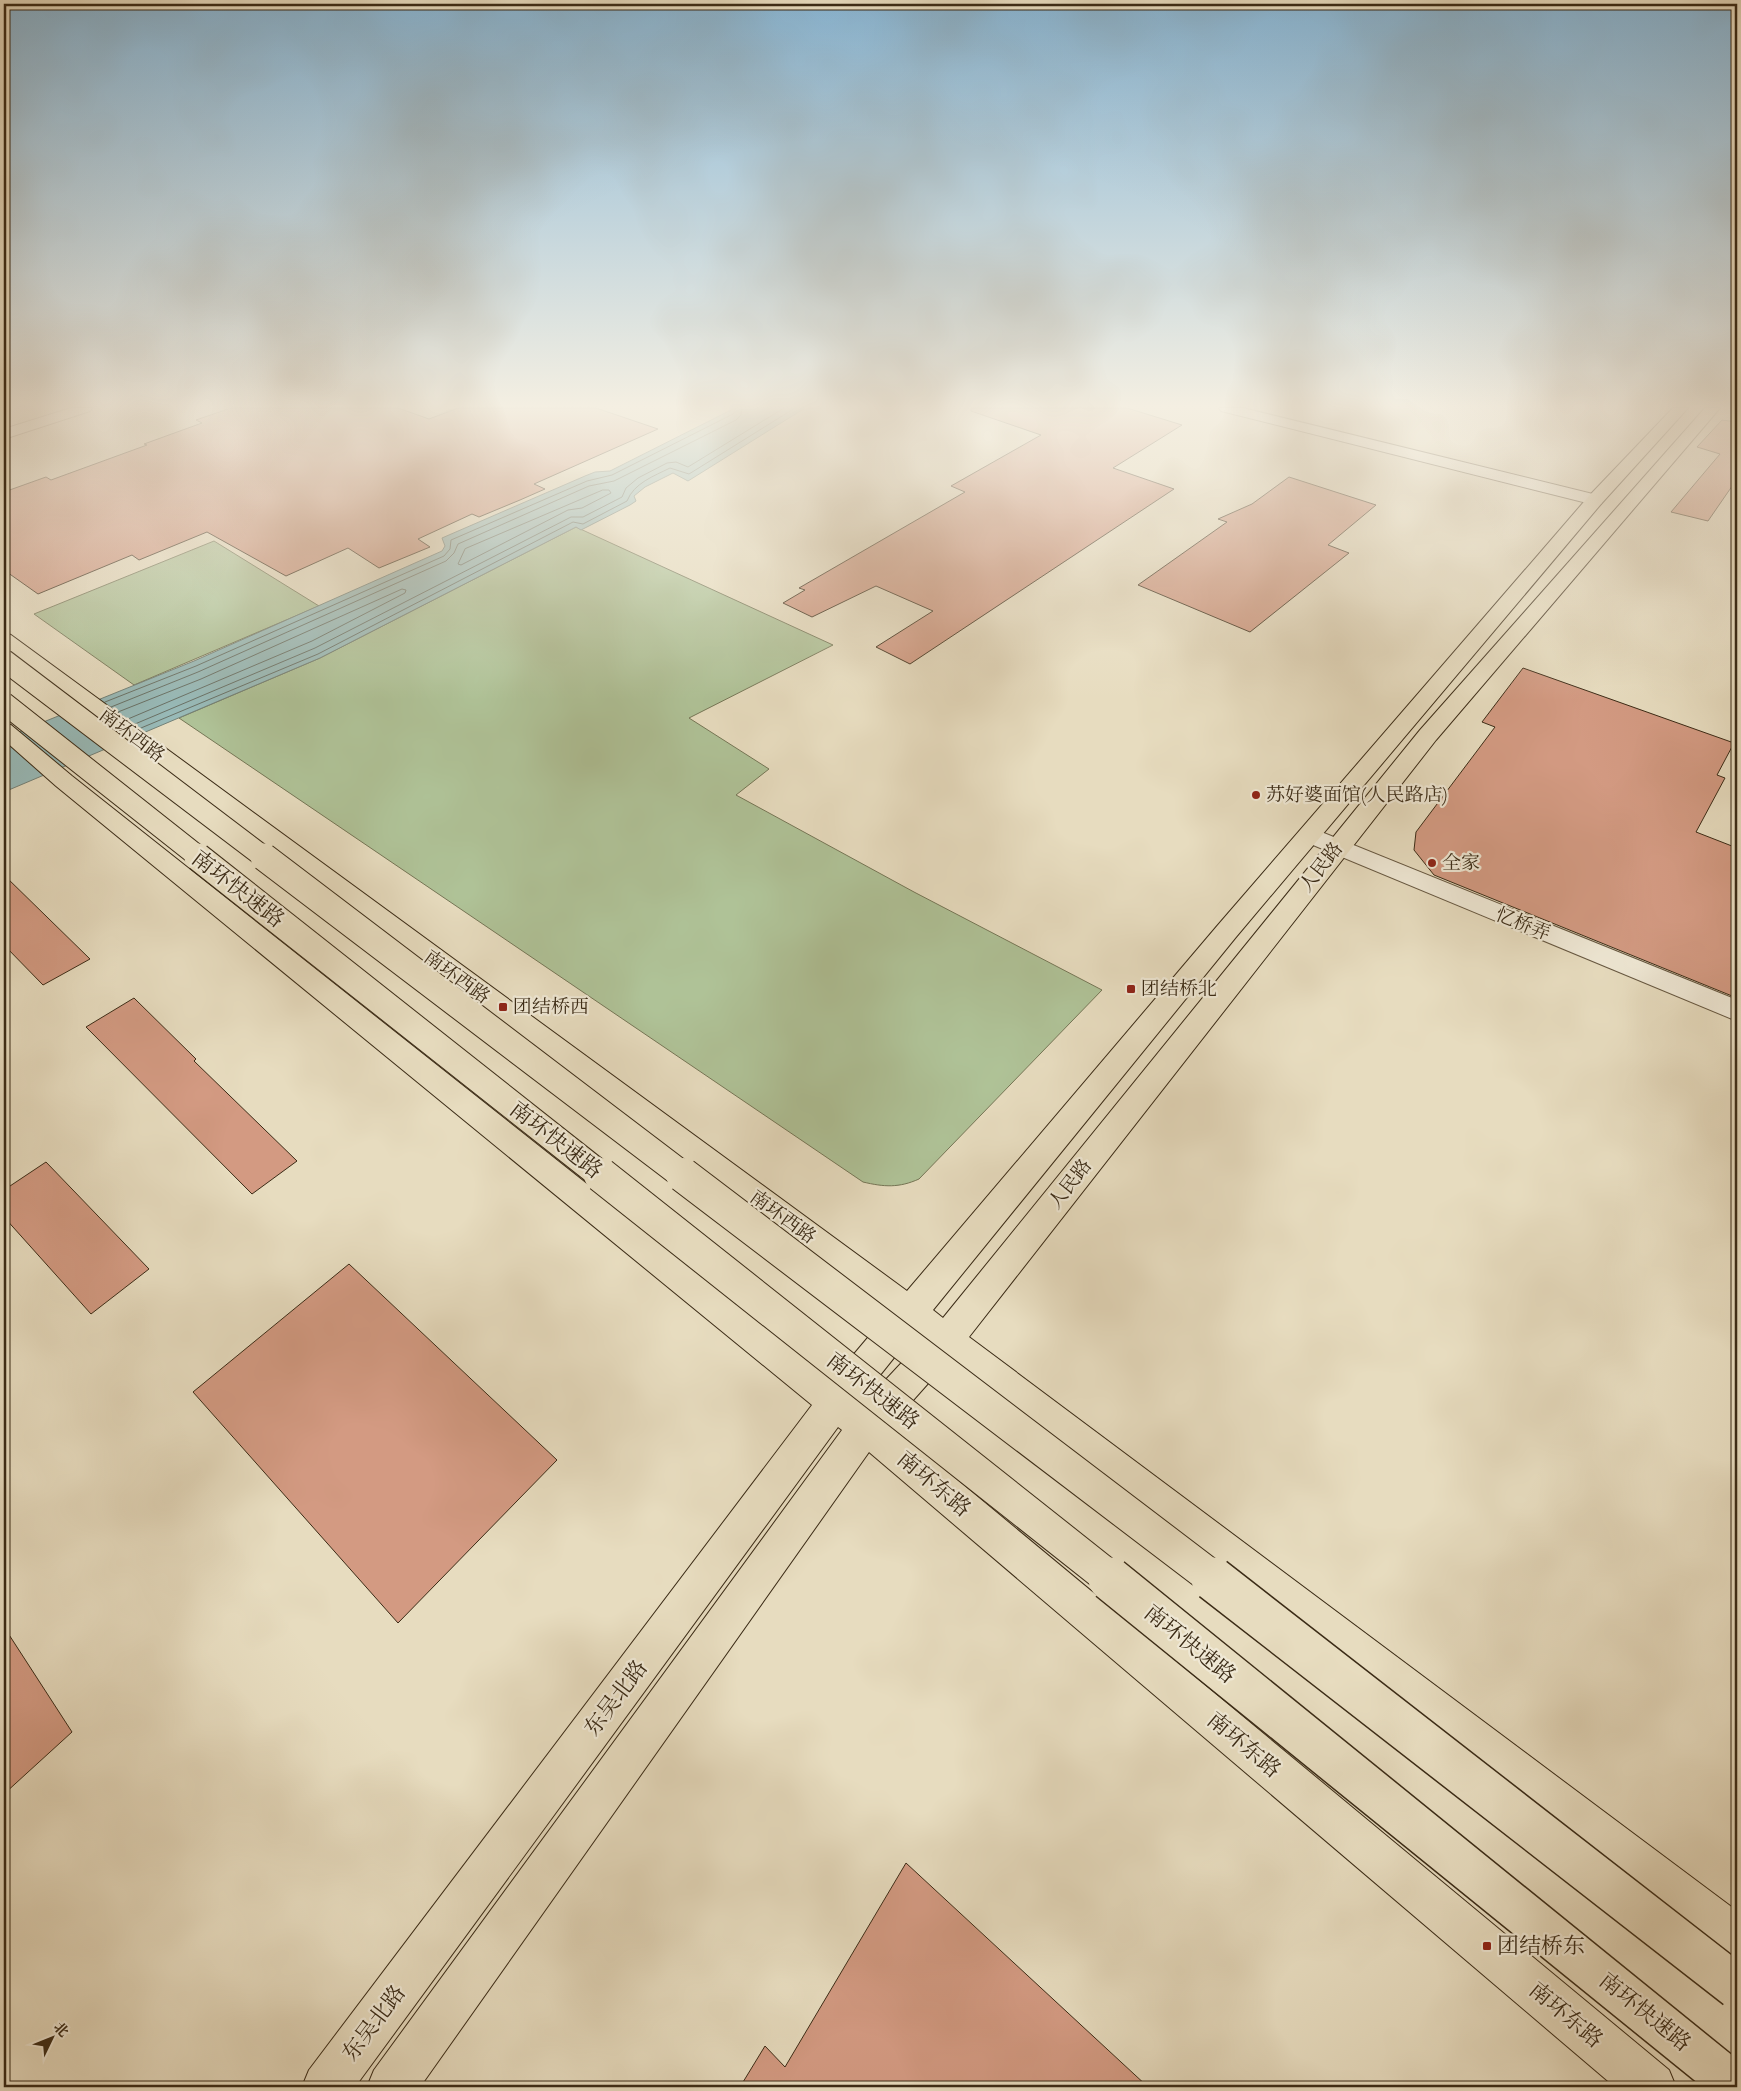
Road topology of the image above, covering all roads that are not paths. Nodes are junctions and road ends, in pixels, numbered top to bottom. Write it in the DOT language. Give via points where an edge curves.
graph roads {
  1 [pos="1590,506"];
  2 [pos="1628,506"];
  3 [pos="4,639"];
  4 [pos="4,660"];
  5 [pos="4,703"];
  6 [pos="4,729"];
  7 [pos="1309,835"];
  8 [pos="1337,848"];
  9 [pos="1737,1011"];
  10 [pos="911,1313"];
  11 [pos="946,1340"];
  12 [pos="850,1415"];
  13 [pos="1737,1939"];
  14 [pos="1737,1987"];
  15 [pos="326,2087"];
  16 [pos="391,2087"];
  17 [pos="1652,2087"];
  18 [pos="1737,2087"];
  1 -- 7 [label="main road, 人民路"];
  2 -- 8 [label="main road, 人民路" via="1428,735"];
  3 -- 10 [label="main road, 南环西路"];
  4 -- 14 [label="main road, 南环快速路, bridge" via="1109,1498"];
  5 -- 18 [label="main road, 南环快速路, bridge" via="1076,1551"];
  6 -- 12 [label="main road" via="64,781"];
  7 -- 8 [label="street, 忆桥弄"];
  7 -- 10 [label="main road, 人民路"];
  8 -- 9 [label="street, 忆桥弄"];
  8 -- 11 [label="main road, 人民路"];
  10 -- 11 [label="main road"];
  10 -- 12 [label="main road, 东吴北路"];
  11 -- 12 [label="main road, 东吴北路"];
  11 -- 13 [label="main road"];
  12 -- 15 [label="main road, 东吴北路"];
  12 -- 16 [label="main road, 东吴北路"];
  12 -- 17 [label="main road, 南环东路"];
}
